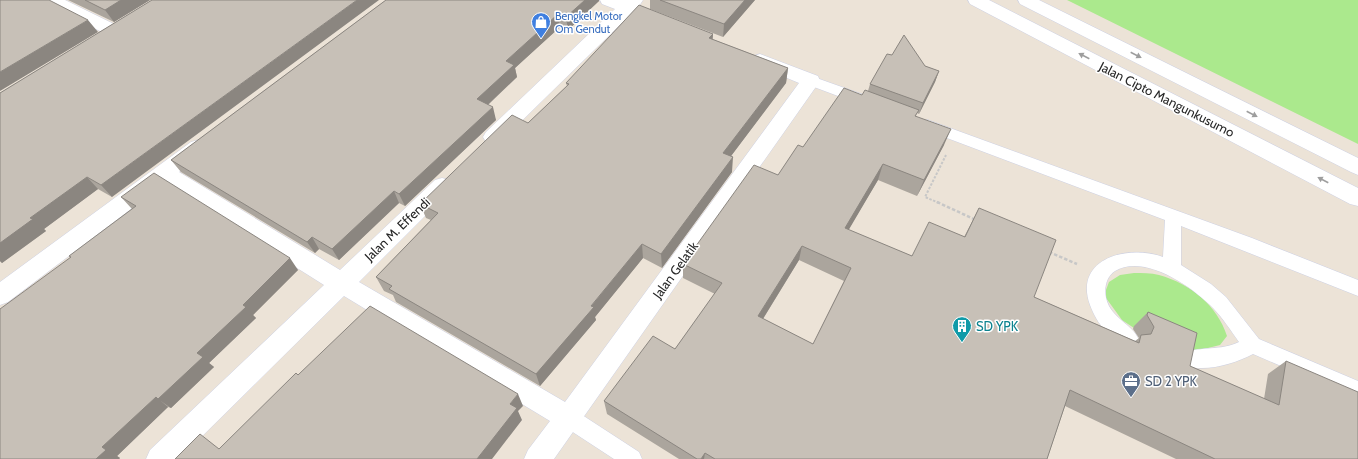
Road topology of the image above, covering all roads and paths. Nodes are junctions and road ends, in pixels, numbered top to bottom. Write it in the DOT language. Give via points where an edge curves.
graph roads {
  1 [pos="50,0"];
  2 [pos="976,0"];
  3 [pos="1026,0"];
  4 [pos="624,2"];
  5 [pos="1057,16"];
  6 [pos="679,28"];
  7 [pos="1039,32"];
  8 [pos="94,43"];
  9 [pos="745,55"];
  10 [pos="811,81"];
  11 [pos="878,106"];
  12 [pos="914,119"];
  13 [pos="936,128"];
  14 [pos="214,134"];
  15 [pos="479,151"];
  16 [pos="1358,168"];
  17 [pos="163,173"];
  18 [pos="456,173"];
  19 [pos="1358,198"];
  20 [pos="1173,216"];
  21 [pos="982,223"];
  22 [pos="1045,250"];
  23 [pos="1172,268"];
  24 [pos="1100,274"];
  25 [pos="341,283"];
  26 [pos="1358,288"];
  27 [pos="0,295"];
  28 [pos="1130,340"];
  29 [pos="1252,345"];
  30 [pos="1190,360"];
  31 [pos="1358,390"];
  32 [pos="569,418"];
  33 [pos="160,459"];
  34 [pos="538,459"];
  35 [pos="632,459"];
  1 -- 8 [label="street" via="120,27"];
  2 -- 7 [label="street, Jalan Cipto Mangunkusumo"];
  3 -- 5 [label="street, Jalan Cipto Mangunkusumo"];
  4 -- 6 [label="street"];
  4 -- 15 [label="street"];
  5 -- 7 [label="street"];
  5 -- 16 [label="street, Jalan Cipto Mangunkusumo, one-way"];
  19 -- 7 [label="street, Jalan Cipto Mangunkusumo, one-way"];
  9 -- 10 [label="street"];
  10 -- 11 [label="lane"];
  10 -- 32 [label="street, Jalan Gelatik"];
  12 -- 13 [label="lane"];
  13 -- 20 [label="lane"];
  13 -- 21 [label="path" via="951,146 925,197"];
  14 -- 17 [label="street"];
  17 -- 25 [label="street"];
  17 -- 27 [label="street"];
  18 -- 25 [label="street, Jalan M. Effendi"];
  20 -- 23 [label="lane"];
  20 -- 26 [label="lane"];
  22 -- 24 [label="path"];
  23 -- 24 [label="lane" via="1155,261 1122,260 1108,265"];
  23 -- 29 [label="lane" via="1215,298"];
  24 -- 28 [label="lane" via="1095,285 1103,314"];
  25 -- 32 [label="street"];
  25 -- 33 [label="street, Jalan M. Effendi"];
  29 -- 30 [label="lane" via="1219,358"];
  29 -- 31 [label="lane"];
  32 -- 34 [label="street, Jalan Gelatik"];
  32 -- 35 [label="lane"];
}
